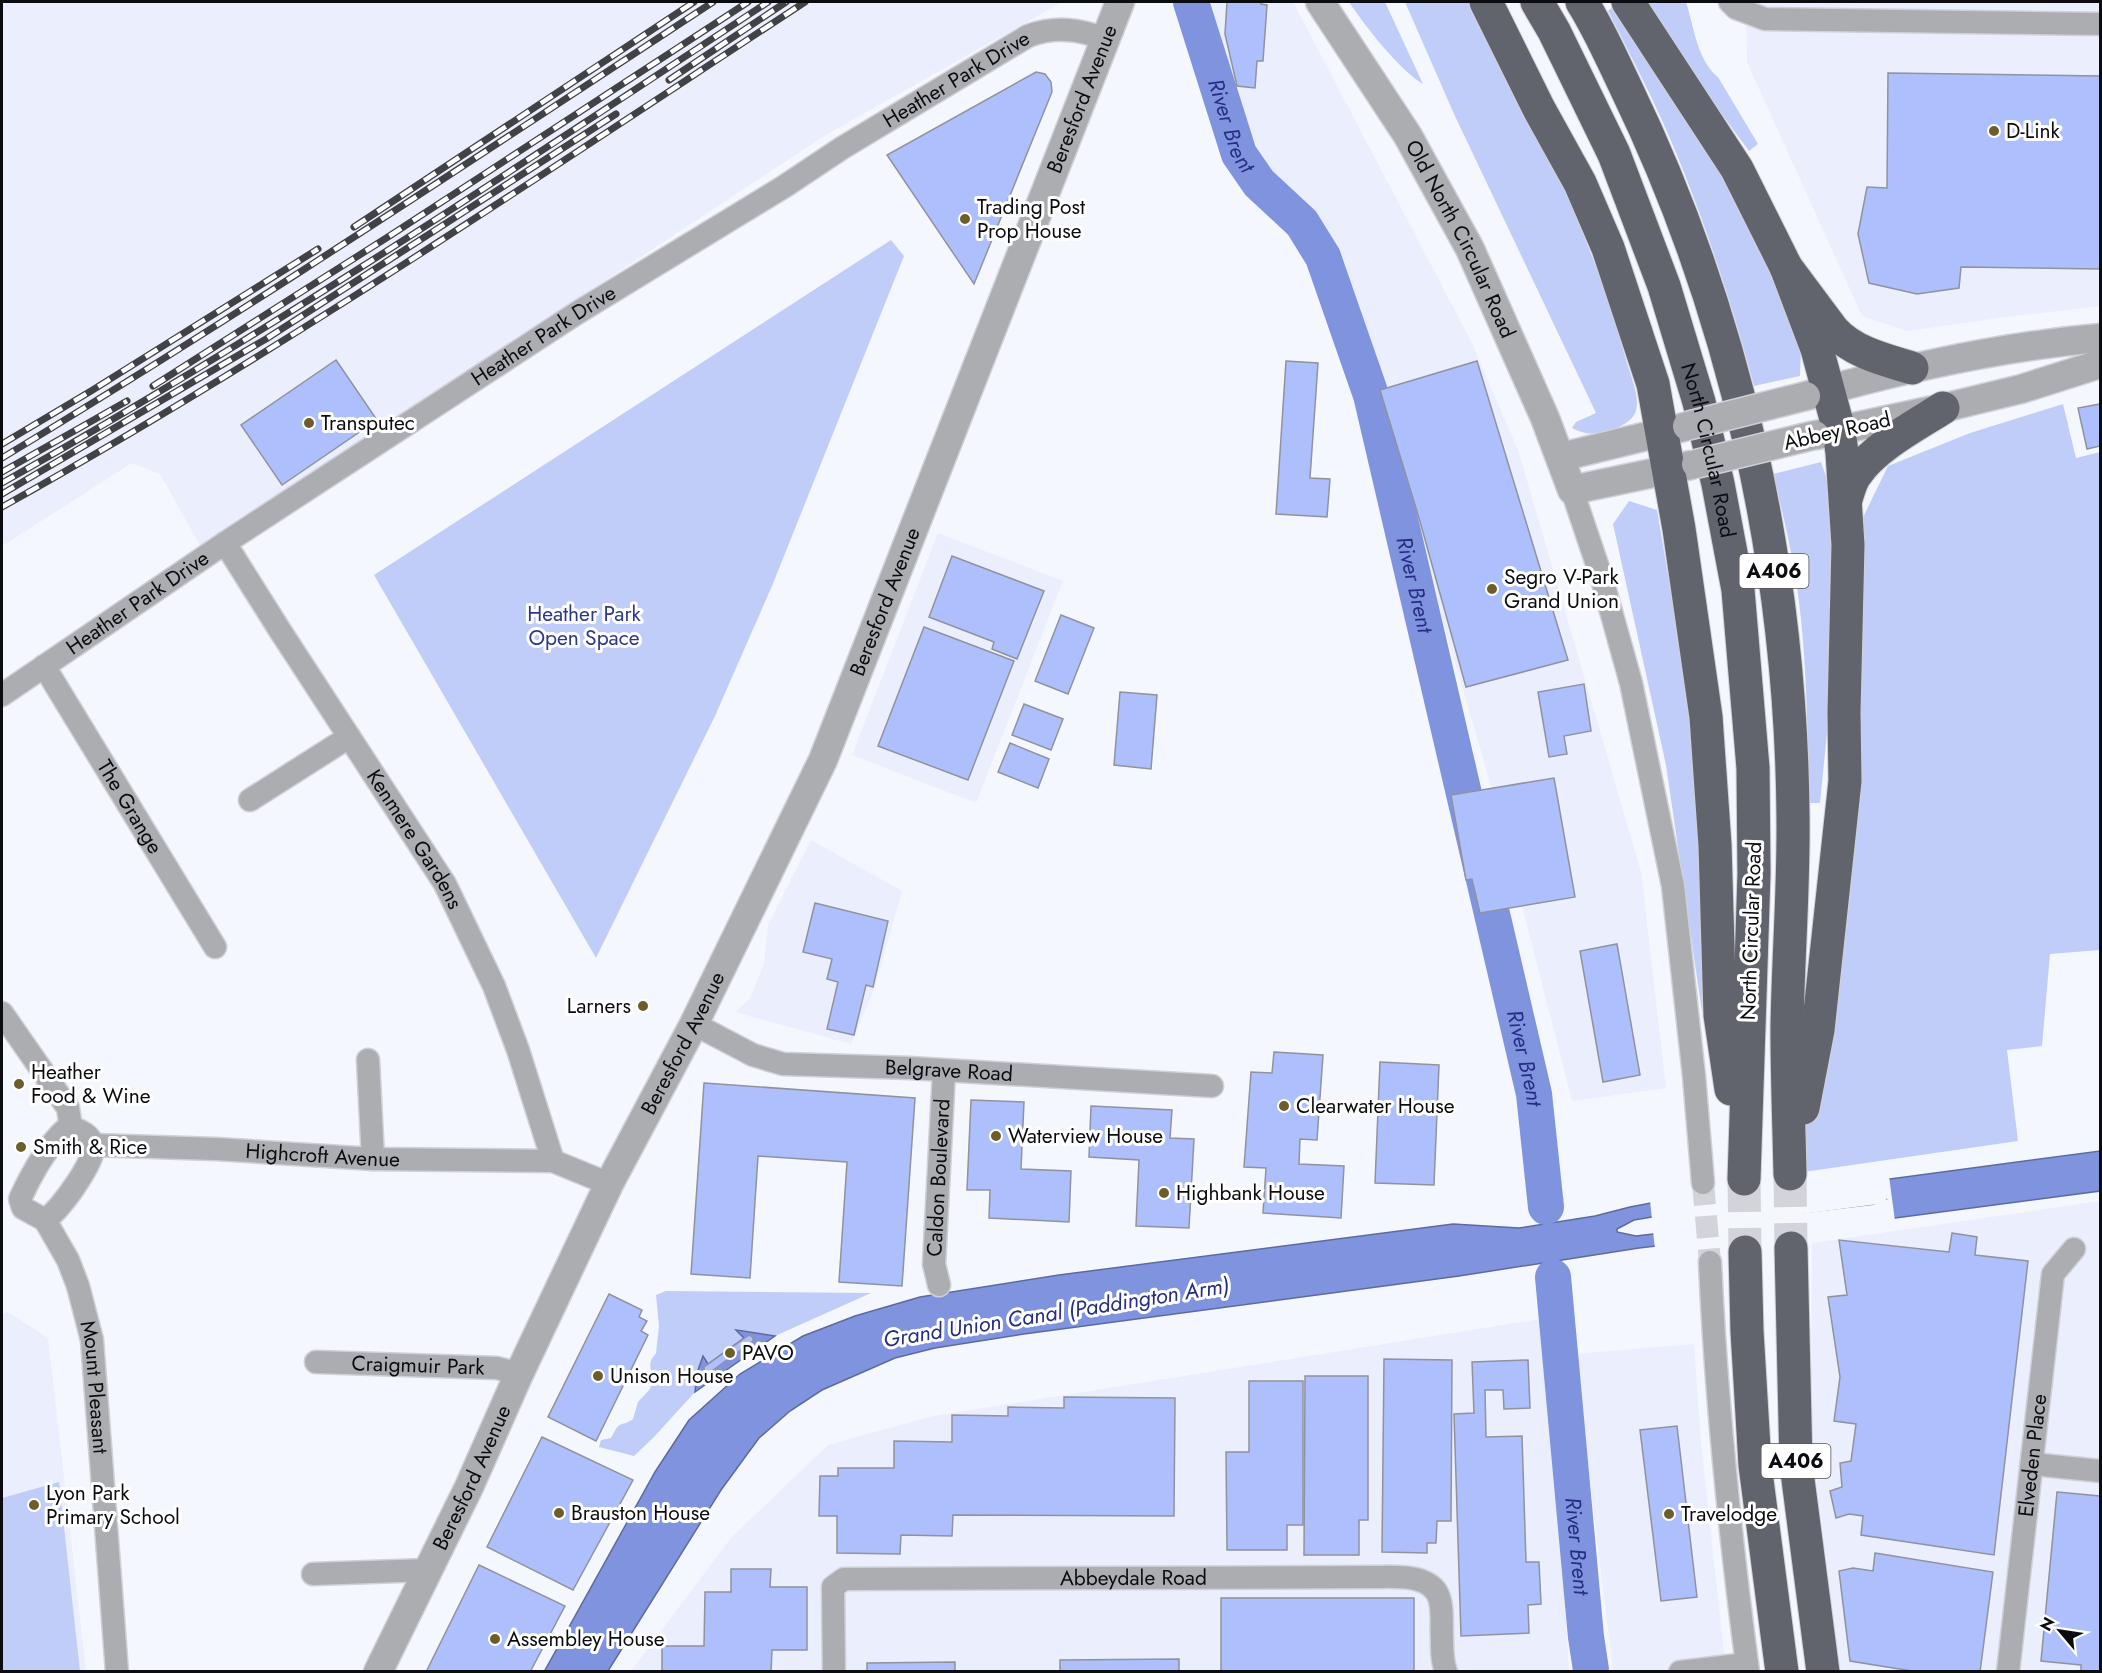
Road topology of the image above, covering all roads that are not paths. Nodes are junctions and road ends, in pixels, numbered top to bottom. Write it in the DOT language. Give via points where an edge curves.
graph roads {
  1 [pos="1120,2"];
  2 [pos="1320,2"];
  3 [pos="1486,2"];
  4 [pos="1537,2"];
  5 [pos="1582,2"];
  6 [pos="1628,2"];
  7 [pos="1730,2"];
  8 [pos="2100,24"];
  9 [pos="1105,39"];
  10 [pos="1786,267"];
  11 [pos="2100,338"];
  12 [pos="2100,364"];
  13 [pos="1912,368"];
  14 [pos="1817,393"];
  15 [pos="1943,408"];
  16 [pos="1675,430"];
  17 [pos="1827,432"];
  18 [pos="1561,458"];
  19 [pos="1682,467"];
  20 [pos="1572,490"];
  21 [pos="1846,499"];
  22 [pos="225,543"];
  23 [pos="44,666"];
  24 [pos="2,694"];
  25 [pos="349,737"];
  26 [pos="250,800"];
  27 [pos="215,947"];
  28 [pos="2,1013"];
  29 [pos="694,1024"];
  30 [pos="368,1060"];
  31 [pos="944,1071"];
  32 [pos="1212,1086"];
  33 [pos="71,1128"];
  34 [pos="92,1145"];
  35 [pos="373,1159"];
  36 [pos="553,1161"];
  37 [pos="1703,1183"];
  38 [pos="609,1184"];
  39 [pos="11,1197"];
  40 [pos="45,1220"];
  41 [pos="1791,1248"];
  42 [pos="2074,1249"];
  43 [pos="1745,1252"];
  44 [pos="1710,1262"];
  45 [pos="939,1285"];
  46 [pos="316,1362"];
  47 [pos="519,1374"];
  48 [pos="2032,1464"];
  49 [pos="2100,1471"];
  50 [pos="428,1570"];
  51 [pos="313,1574"];
  52 [pos="1748,1668"];
  53 [pos="117,1671"];
  54 [pos="378,1671"];
  55 [pos="834,1671"];
  56 [pos="1446,1671"];
  57 [pos="1680,1671"];
  58 [pos="1782,1671"];
  59 [pos="1822,1671"];
  60 [pos="2008,1671"];
  1 -- 9 [label="street, Beresford Avenue"];
  2 -- 18 [label="street, Old North Circular Road" via="1408,136 1470,249"];
  3 -- 16 [label="highway" via="1580,183 1608,248 1653,384"];
  4 -- 19 [label="highway, North Circular Road / A406" via="1614,154 1664,286 1699,402 1738,590 1753,768 1754,874 1744,1173 1720,1015 1715,845"];
  5 -- 21 [label="highway, North Circular Road / A406" via="1652,141 1701,271 1737,392 1766,525 1780,618 1793,815 1787,1030 1790,1174 1818,1030 1845,781"];
  6 -- 10 [label="highway" via="1737,169"];
  7 -- 8 [label="street" via="1765,19"];
  9 -- 22 [label="street, Heather Park Drive" via="1061,28 1028,36 577,313"];
  9 -- 29 [label="street, Beresford Avenue" via="824,760"];
  10 -- 13 [label="highway" via="1839,337 1882,359"];
  10 -- 14 [label="highway" via="1817,348"];
  11 -- 13 [label="street, Abbey Road"];
  12 -- 15 [label="street, Abbey Road"];
  13 -- 14 [label="street, Abbey Road"];
  14 -- 16 [label="street, Abbey Road, bridge"];
  14 -- 17 [label="highway"];
  15 -- 17 [label="street, Abbey Road"];
  15 -- 21 [label="highway" via="1877,452 1857,472"];
  16 -- 18 [label="street, Abbey Road"];
  16 -- 19 [label="highway"];
  17 -- 19 [label="street, Abbey Road, bridge"];
  17 -- 21 [label="highway" via="1842,453"];
  18 -- 20 [label="street, Old North Circular Road"];
  19 -- 20 [label="street, Abbey Road"];
  20 -- 37 [label="street" via="1631,682 1673,886"];
  22 -- 23 [label="street, Heather Park Drive"];
  22 -- 25 [label="street, Kenmere Gardens"];
  23 -- 24 [label="street, Heather Park Drive"];
  23 -- 27 [label="street, The Grange"];
  25 -- 26 [label="street"];
  25 -- 36 [label="street, Kenmere Gardens" via="445,884 494,986"];
  28 -- 33 [label="street" via="68,1108"];
  29 -- 31 [label="street, Belgrave Road" via="753,1055 783,1064"];
  29 -- 38 [label="street, Beresford Avenue"];
  30 -- 35 [label="street"];
  31 -- 32 [label="street, Belgrave Road"];
  31 -- 45 [label="street, Caldon Boulevard" via="934,1264"];
  33 -- 34 [label="street" via="85,1134"];
  33 -- 39 [label="street" via="59,1134 28,1180"];
  34 -- 35 [label="street, Highcroft Avenue"];
  34 -- 40 [label="street" via="90,1160 78,1180 58,1209"];
  35 -- 36 [label="street, Highcroft Avenue"];
  36 -- 38 [label="street"];
  38 -- 47 [label="street, Beresford Avenue"];
  39 -- 40 [label="street"];
  40 -- 53 [label="street, Mount Pleasant" via="68,1260 92,1340"];
  41 -- 59 [label="highway, A406" via="1796,1464"];
  42 -- 48 [label="street, Elveden Place" via="2053,1274"];
  43 -- 58 [label="highway, A406" via="1755,1465"];
  44 -- 52 [label="street" via="1729,1516"];
  46 -- 47 [label="street, Craigmuir Park" via="497,1368"];
  47 -- 50 [label="street, Beresford Avenue"];
  48 -- 49 [label="street"];
  48 -- 60 [label="street, Elveden Place"];
  50 -- 51 [label="street"];
  50 -- 54 [label="street, Beresford Avenue"];
  52 -- 57 [label="street"];
  55 -- 56 [label="street, Abbeydale Road" via="833,1587 844,1579 1406,1577 1424,1581 1435,1589 1440,1600"];
}
